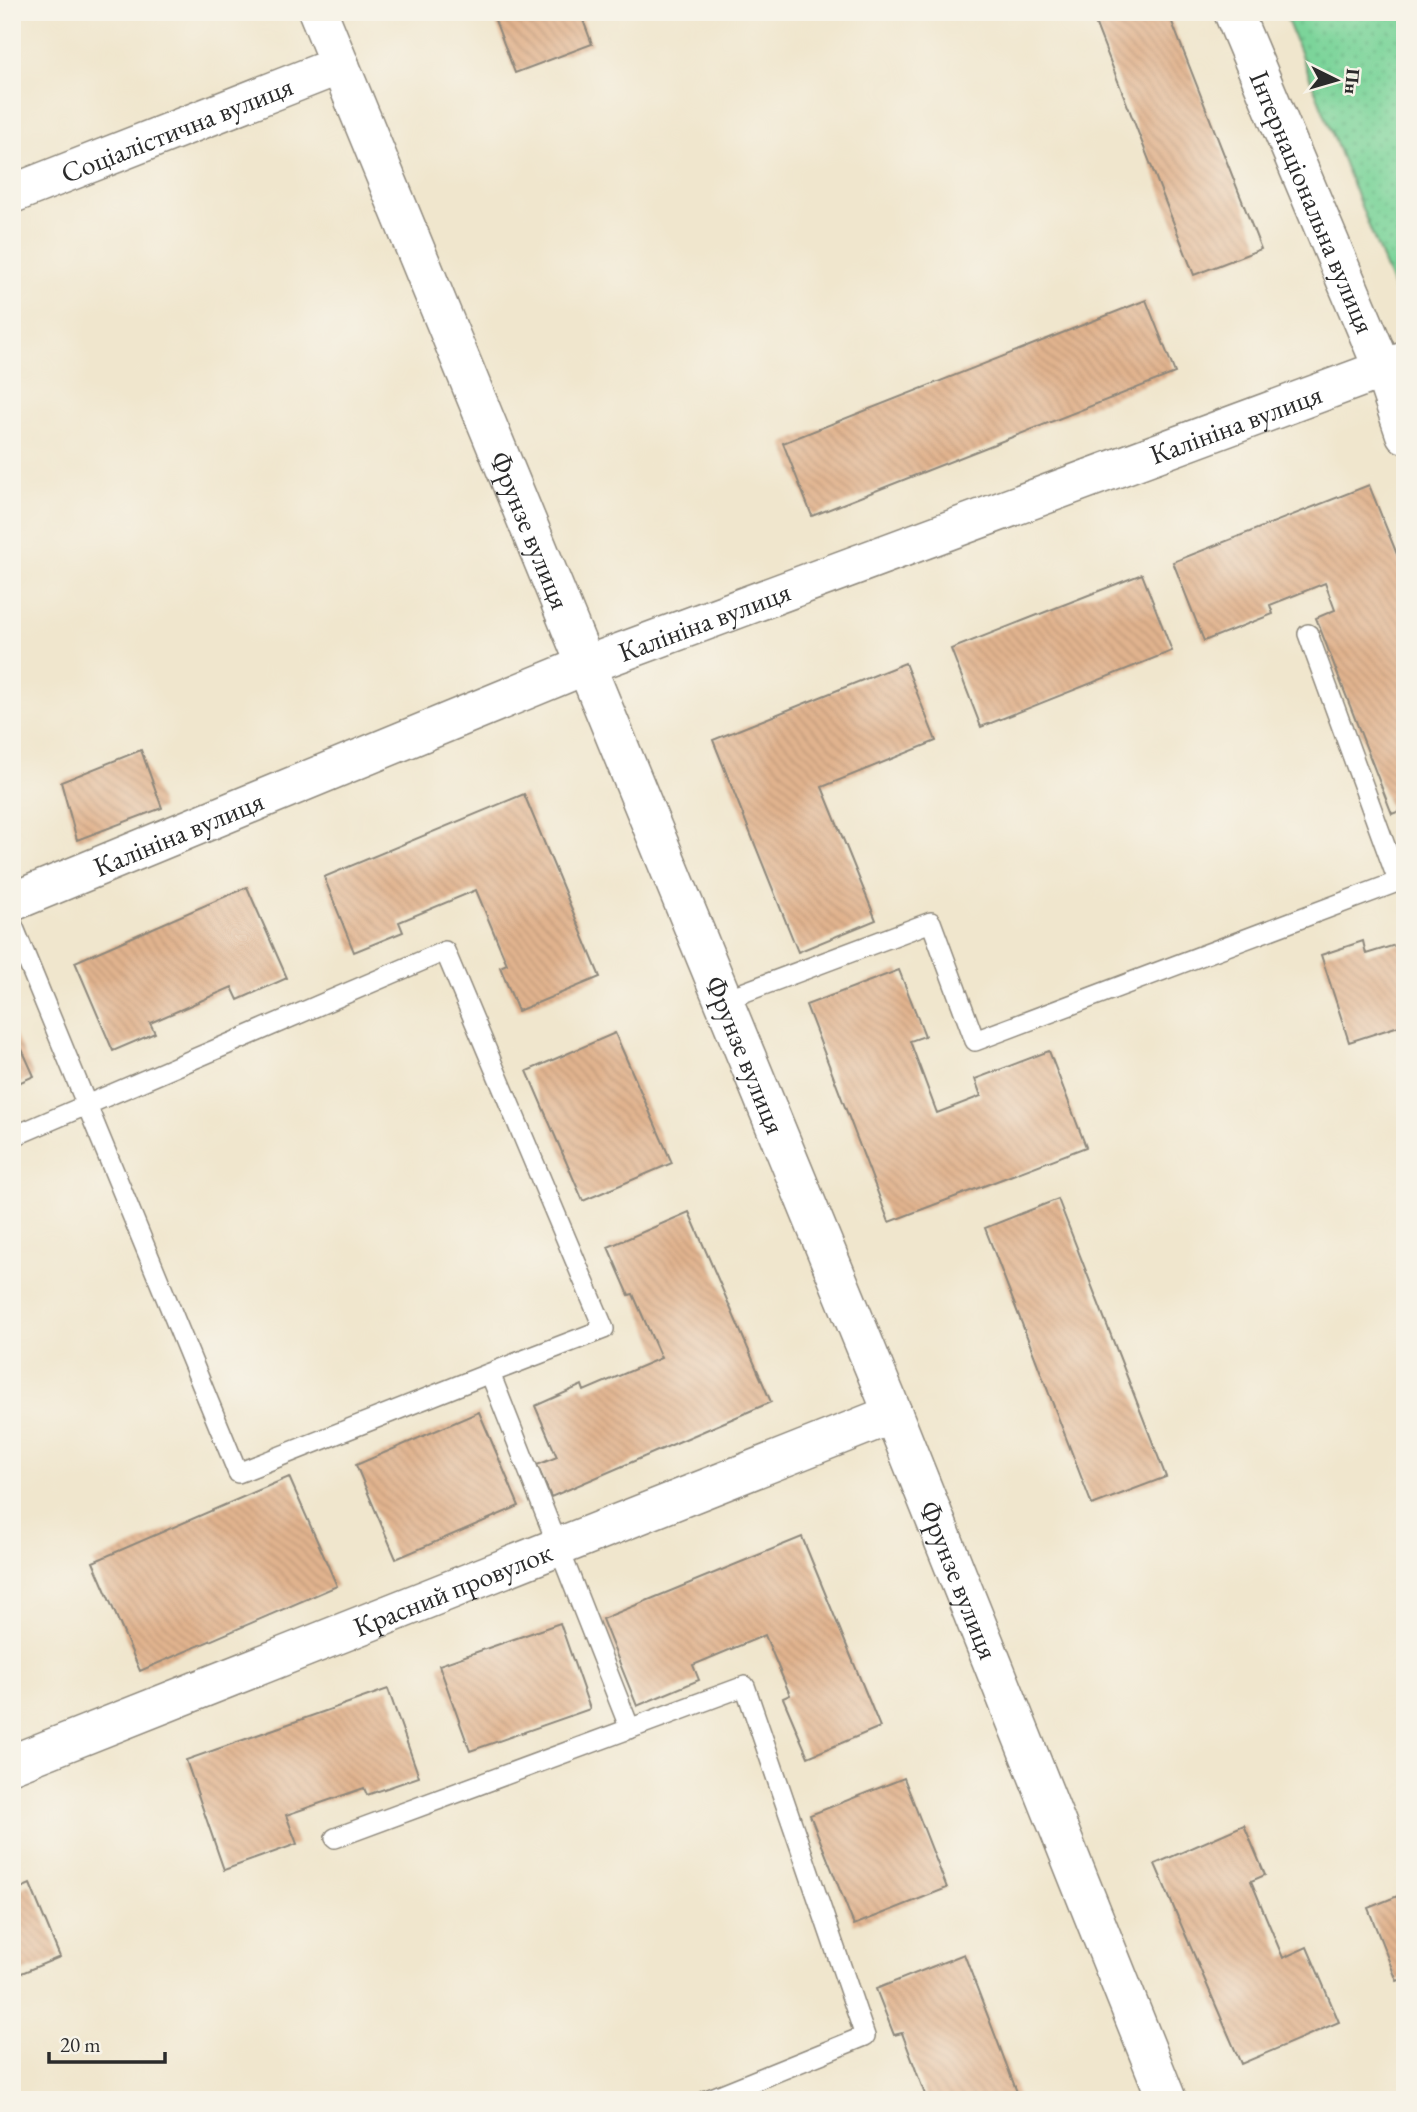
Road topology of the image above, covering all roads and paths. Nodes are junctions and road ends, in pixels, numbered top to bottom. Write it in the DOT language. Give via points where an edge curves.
graph roads {
  1 [pos="318,12"];
  2 [pos="1233,12"];
  3 [pos="340,65"];
  4 [pos="12,194"];
  5 [pos="1394,365"];
  6 [pos="1405,435"];
  7 [pos="1308,634"];
  8 [pos="584,666"];
  9 [pos="1401,880"];
  10 [pos="12,902"];
  11 [pos="12,923"];
  12 [pos="721,1001"];
  13 [pos="87,1106"];
  14 [pos="12,1137"];
  15 [pos="490,1373"];
  16 [pos="893,1414"];
  17 [pos="560,1547"];
  18 [pos="629,1729"];
  19 [pos="12,1764"];
  20 [pos="335,1838"];
  21 [pos="707,2100"];
  22 [pos="1167,2100"];
  1 -- 3 [label="street, Фрунзе вулиця"];
  2 -- 5 [label="street, Інтернаціональна вулиця"];
  3 -- 4 [label="street, Соціалістична вулиця"];
  3 -- 8 [label="street, Фрунзе вулиця"];
  5 -- 6 [label="street, Інтернаціональна вулиця"];
  5 -- 8 [label="street, Калініна вулиця"];
  7 -- 9 [label="lane"];
  8 -- 10 [label="street, Калініна вулиця"];
  8 -- 12 [label="street, Фрунзе вулиця"];
  9 -- 12 [label="lane" via="975,1041 931,922"];
  11 -- 13 [label="lane"];
  12 -- 16 [label="street, Фрунзе вулиця"];
  13 -- 14 [label="lane"];
  13 -- 15 [label="lane" via="238,1473"];
  13 -- 15 [label="lane" via="444,951 604,1329"];
  15 -- 17 [label="lane"];
  16 -- 17 [label="street, Красний провулок"];
  16 -- 22 [label="street, Фрунзе вулиця"];
  17 -- 18 [label="lane"];
  17 -- 19 [label="street, Красний провулок"];
  18 -- 20 [label="lane"];
  18 -- 21 [label="lane" via="745,1686 865,2036"];
}
